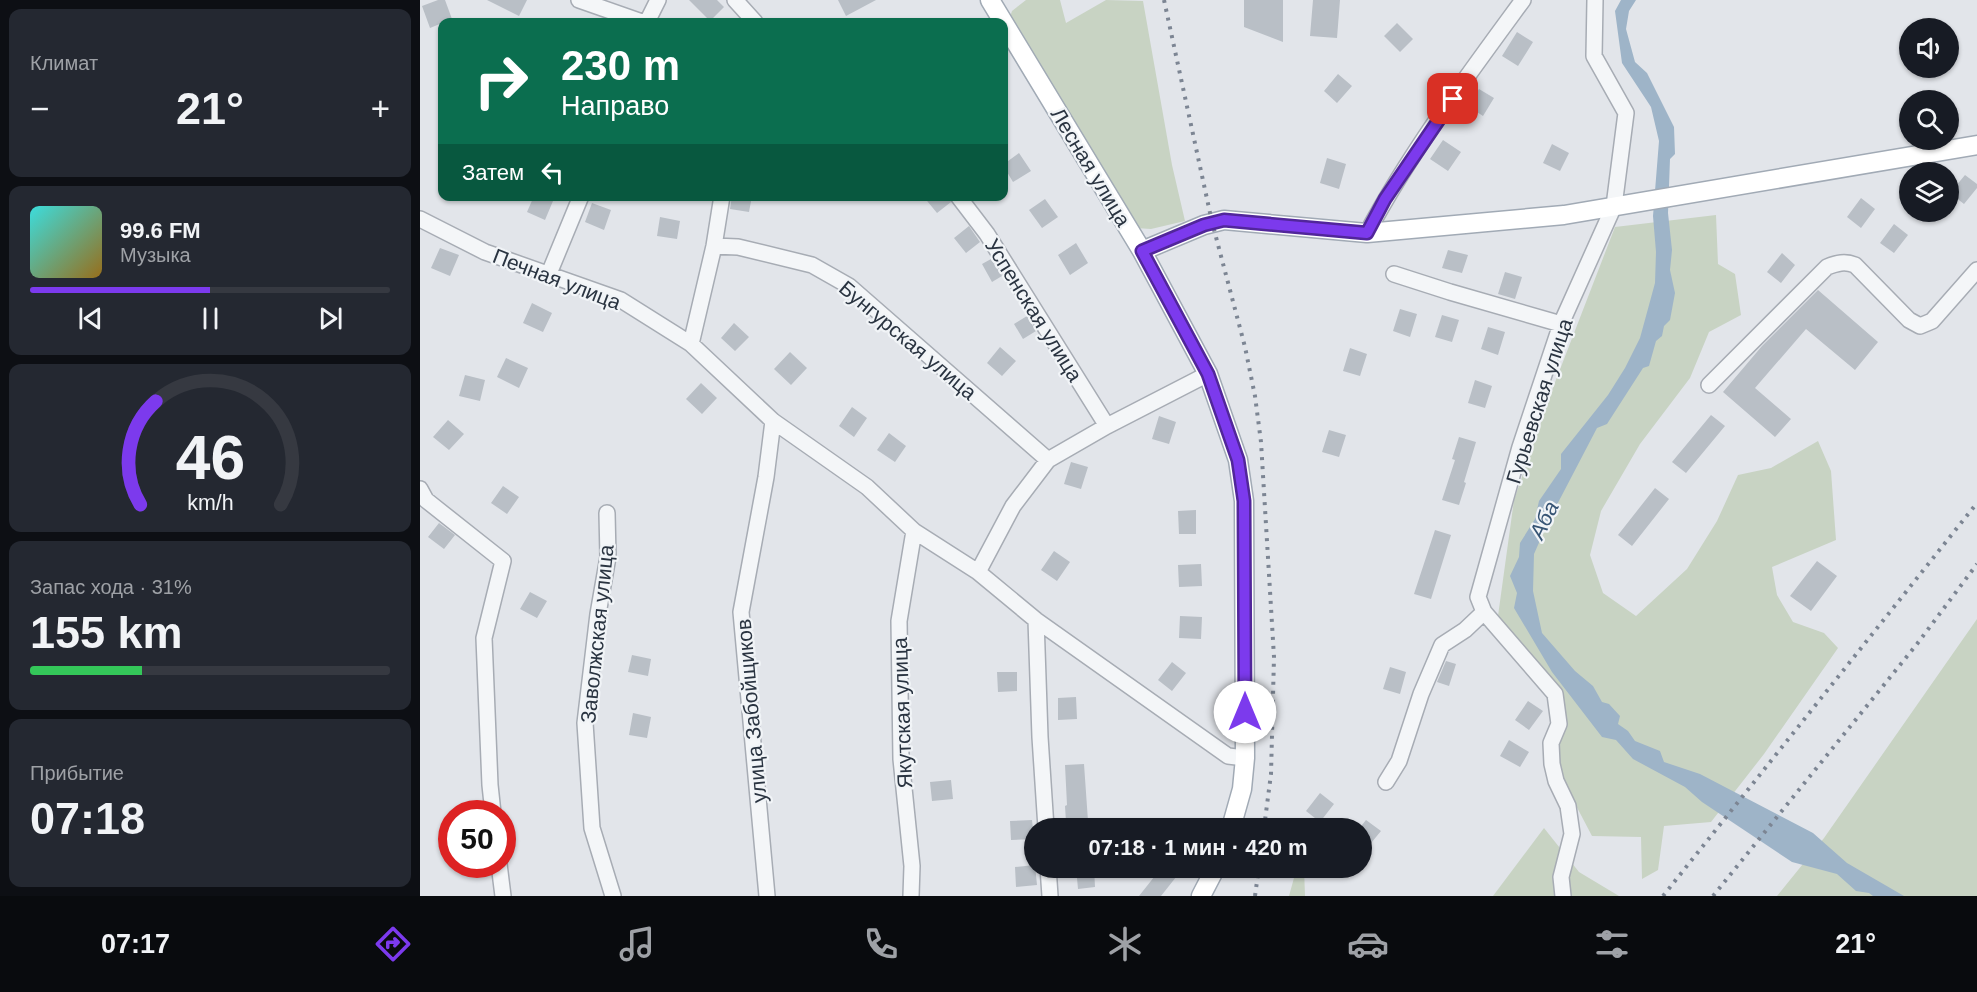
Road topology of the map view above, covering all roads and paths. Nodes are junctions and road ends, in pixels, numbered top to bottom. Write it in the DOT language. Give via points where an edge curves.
graph roads {
  1 [pos="579,0"];
  2 [pos="658,0"];
  3 [pos="735,0"];
  4 [pos="990,0"];
  5 [pos="1523,0"];
  6 [pos="1595,0"];
  7 [pos="631,18"];
  8 [pos="649,18"];
  9 [pos="751,18"];
  10 [pos="1001,18"];
  11 [pos="1008,30"];
  12 [pos="1977,145"];
  13 [pos="578,201"];
  14 [pos="721,201"];
  15 [pos="962,201"];
  16 [pos="1621,205"];
  17 [pos="420,219"];
  18 [pos="1367,233"];
  19 [pos="714,246"];
  20 [pos="1142,251"];
  21 [pos="1977,270"];
  22 [pos="1394,274"];
  23 [pos="548,276"];
  24 [pos="1561,324"];
  25 [pos="691,344"];
  26 [pos="1208,374"];
  27 [pos="1709,385"];
  28 [pos="773,421"];
  29 [pos="1107,426"];
  30 [pos="1048,460"];
  31 [pos="420,489"];
  32 [pos="607,513"];
  33 [pos="914,531"];
  34 [pos="978,572"];
  35 [pos="1484,612"];
  36 [pos="1036,620"];
  37 [pos="1245,758"];
  38 [pos="1386,782"];
  39 [pos="491,800"];
  40 [pos="1045,818"];
  41 [pos="1234,818"];
  42 [pos="501,878"];
  43 [pos="1049,878"];
  44 [pos="1211,878"];
  45 [pos="503,896"];
  46 [pos="613,896"];
  47 [pos="767,896"];
  48 [pos="911,896"];
  49 [pos="1050,896"];
  50 [pos="1202,896"];
  51 [pos="1563,896"];
  1 -- 7 [label="street"];
  2 -- 8 [label="street"];
  3 -- 9 [label="street"];
  4 -- 10 [label="main road, Лесная улица"];
  5 -- 18 [label="street" via="1385,199"];
  6 -- 16 [label="street, Гурьевская улица" via="1594,56 1626,113"];
  11 -- 20 [label="main road, Лесная улица"];
  12 -- 16 [label="main road"];
  13 -- 23 [label="street"];
  14 -- 19 [label="street"];
  15 -- 29 [label="street, Успенская улица" via="987,234"];
  16 -- 18 [label="main road" via="1564,216"];
  16 -- 24 [label="street, Гурьевская улица"];
  17 -- 23 [label="street, Печная улица" via="485,252"];
  18 -- 20 [label="main road" via="1224,220"];
  19 -- 25 [label="street"];
  19 -- 30 [label="street, Бунгурская улица" via="738,247 812,265 849,286"];
  20 -- 26 [label="main road, Лесная улица"];
  21 -- 27 [label="street" via="1932,321 1920,326 1909,320 1855,265 1835,263"];
  22 -- 24 [label="street"];
  23 -- 25 [label="street, Печная улица" via="621,300"];
  24 -- 35 [label="street, Гурьевская улица" via="1520,447 1478,597"];
  25 -- 28 [label="street"];
  26 -- 29 [label="street"];
  26 -- 37 [label="main road, Лесная улица" via="1238,460 1244,501"];
  28 -- 33 [label="street" via="867,487"];
  28 -- 47 [label="street, улица Забойщиков" via="741,612"];
  29 -- 30 [label="street"];
  30 -- 34 [label="street" via="1013,506"];
  31 -- 39 [label="street" via="426,500 503,561 484,638"];
  32 -- 46 [label="street, Заволжская улица" via="608,557 585,723 592,828"];
  33 -- 34 [label="street"];
  33 -- 48 [label="street, Якутская улица" via="899,621 901,759 912,866"];
  34 -- 36 [label="street"];
  35 -- 38 [label="street" via="1442,645 1399,761"];
  35 -- 51 [label="street" via="1555,694 1559,724 1551,742 1552,764 1568,806 1572,834 1561,877"];
  36 -- 37 [label="street" via="1228,756"];
  36 -- 40 [label="street"];
  37 -- 41 [label="main road, Лесная улица"];
  42 -- 45 [label="street"];
  43 -- 49 [label="street"];
  44 -- 50 [label="main road"];
}
